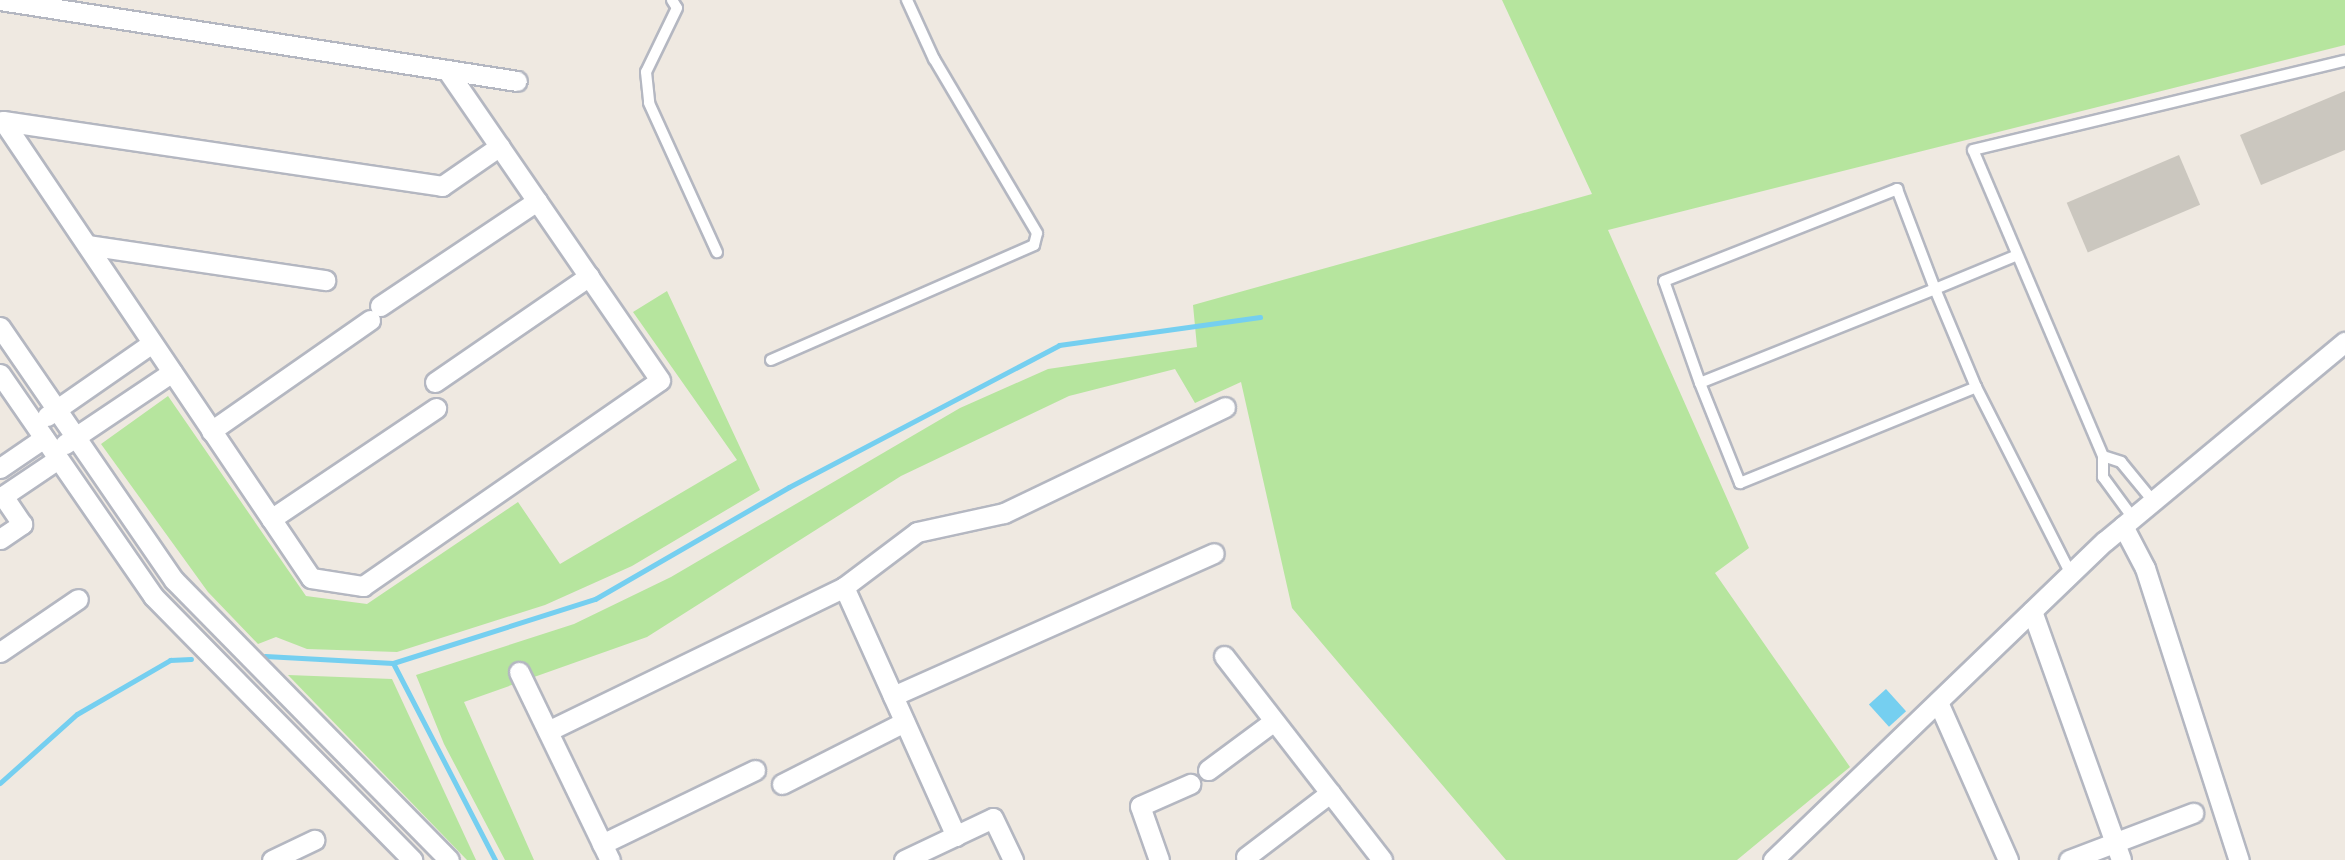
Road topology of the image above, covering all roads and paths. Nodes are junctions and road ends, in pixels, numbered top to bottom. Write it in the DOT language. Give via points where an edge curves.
graph roads {
  1 [pos="672,0"];
  2 [pos="907,0"];
  3 [pos="0,1"];
  4 [pos="2345,61"];
  5 [pos="447,70"];
  6 [pos="517,81"];
  7 [pos="500,146"];
  8 [pos="537,201"];
  9 [pos="87,245"];
  10 [pos="717,252"];
  11 [pos="2015,256"];
  12 [pos="589,276"];
  13 [pos="325,280"];
  14 [pos="1935,289"];
  15 [pos="0,327"];
  16 [pos="2345,342"];
  17 [pos="152,343"];
  18 [pos="771,360"];
  19 [pos="172,372"];
  20 [pos="0,374"];
  21 [pos="435,382"];
  22 [pos="1700,383"];
  23 [pos="1976,387"];
  24 [pos="1225,407"];
  25 [pos="436,408"];
  26 [pos="57,410"];
  27 [pos="211,431"];
  28 [pos="75,437"];
  29 [pos="48,444"];
  30 [pos="2103,456"];
  31 [pos="0,468"];
  32 [pos="2,494"];
  33 [pos="2153,501"];
  34 [pos="271,519"];
  35 [pos="2128,522"];
  36 [pos="0,539"];
  37 [pos="1214,553"];
  38 [pos="2071,574"];
  39 [pos="844,587"];
  40 [pos="78,599"];
  41 [pos="2032,611"];
  42 [pos="0,653"];
  43 [pos="1224,656"];
  44 [pos="519,673"];
  45 [pos="893,696"];
  46 [pos="1938,702"];
  47 [pos="1274,721"];
  48 [pos="904,722"];
  49 [pos="548,731"];
  50 [pos="755,770"];
  51 [pos="1208,770"];
  52 [pos="1190,783"];
  53 [pos="782,784"];
  54 [pos="1330,793"];
  55 [pos="2193,813"];
  56 [pos="956,836"];
  57 [pos="314,840"];
  58 [pos="2118,851"];
  59 [pos="606,852"];
  60 [pos="1246,857"];
  61 [pos="272,860"];
  62 [pos="412,860"];
  63 [pos="450,860"];
  64 [pos="904,860"];
  65 [pos="1013,860"];
  66 [pos="1159,860"];
  67 [pos="1382,860"];
  68 [pos="1773,860"];
  69 [pos="2008,860"];
  70 [pos="2068,860"];
  71 [pos="2239,860"];
  1 -- 10 [label="lane" via="677,8 646,72 649,103"];
  2 -- 18 [label="lane" via="934,59 1037,233 1034,245"];
  3 -- 5 [label="street"];
  4 -- 11 [label="lane" via="1973,150"];
  5 -- 6 [label="street"];
  5 -- 7 [label="street"];
  7 -- 8 [label="street"];
  7 -- 9 [label="street" via="442,186 3,121"];
  8 -- 12 [label="street"];
  8 -- 27 [label="street"];
  9 -- 13 [label="street"];
  9 -- 17 [label="street"];
  11 -- 14 [label="lane"];
  11 -- 30 [label="lane"];
  12 -- 21 [label="street"];
  12 -- 34 [label="street" via="660,380 363,586 311,578"];
  14 -- 22 [label="lane"];
  14 -- 22 [label="lane" via="1897,189 1664,281"];
  14 -- 23 [label="lane"];
  15 -- 26 [label="street"];
  16 -- 33 [label="street"];
  17 -- 19 [label="street"];
  17 -- 26 [label="street"];
  19 -- 27 [label="street"];
  19 -- 28 [label="street"];
  20 -- 29 [label="street"];
  22 -- 23 [label="lane" via="1740,483"];
  23 -- 38 [label="lane"];
  24 -- 39 [label="street" via="1004,513 917,532"];
  25 -- 34 [label="street"];
  26 -- 28 [label="street"];
  26 -- 29 [label="street"];
  27 -- 34 [label="street"];
  28 -- 29 [label="street"];
  28 -- 63 [label="street" via="174,580 202,612"];
  29 -- 31 [label="street"];
  29 -- 32 [label="street"];
  29 -- 62 [label="street" via="153,596 182,630"];
  30 -- 33 [label="lane" via="2121,463"];
  30 -- 35 [label="lane" via="2103,477"];
  32 -- 36 [label="street" via="22,524"];
  33 -- 35 [label="street"];
  35 -- 38 [label="street"];
  35 -- 71 [label="street"];
  37 -- 45 [label="street"];
  38 -- 41 [label="street"];
  39 -- 45 [label="street"];
  39 -- 49 [label="street"];
  40 -- 42 [label="street"];
  41 -- 46 [label="street"];
  41 -- 58 [label="street"];
  43 -- 47 [label="street"];
  44 -- 49 [label="street"];
  45 -- 48 [label="street"];
  46 -- 68 [label="street"];
  46 -- 69 [label="street"];
  47 -- 51 [label="street"];
  47 -- 54 [label="street"];
  48 -- 53 [label="street"];
  48 -- 56 [label="street"];
  49 -- 59 [label="street"];
  50 -- 59 [label="street"];
  52 -- 66 [label="street" via="1140,806"];
  54 -- 60 [label="street"];
  54 -- 67 [label="street"];
  55 -- 58 [label="street"];
  56 -- 64 [label="street"];
  56 -- 65 [label="street" via="993,818"];
  57 -- 61 [label="street"];
  58 -- 70 [label="street"];
}
